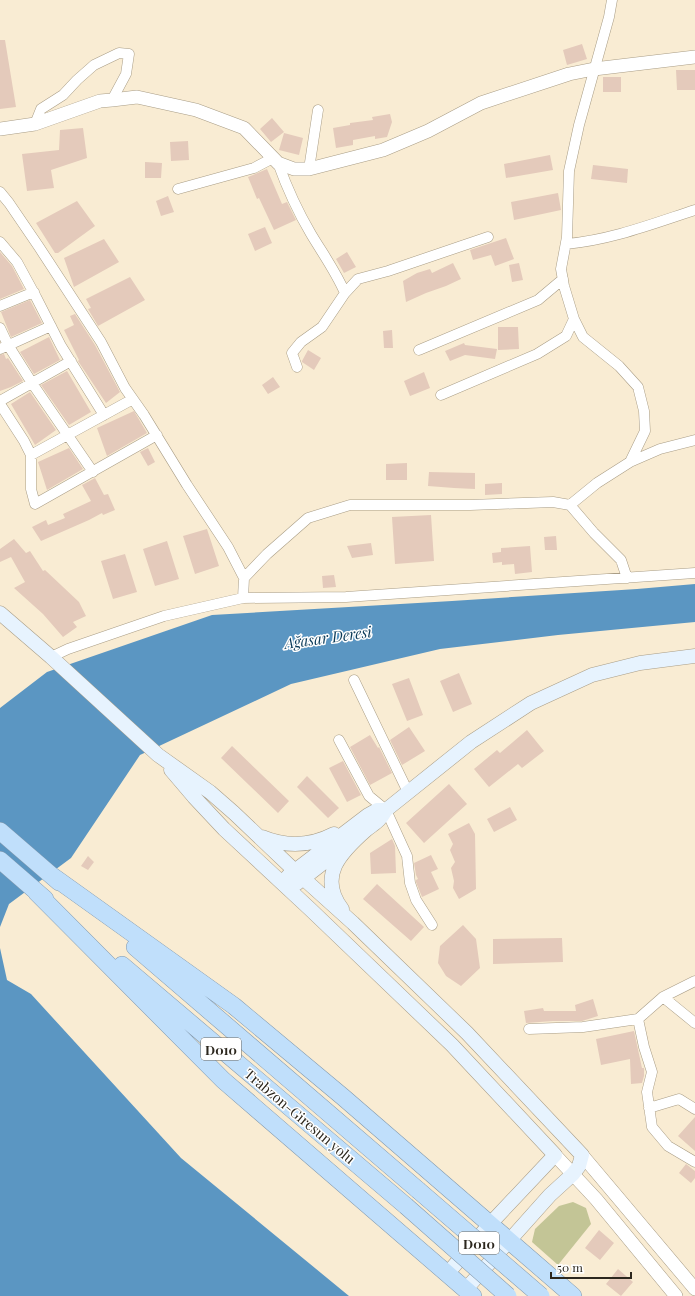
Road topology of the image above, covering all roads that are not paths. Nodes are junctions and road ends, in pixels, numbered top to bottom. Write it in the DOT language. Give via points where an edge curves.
graph roads {
  1 [pos="612,0"];
  2 [pos="695,57"];
  3 [pos="594,69"];
  4 [pos="112,100"];
  5 [pos="318,110"];
  6 [pos="35,124"];
  7 [pos="0,129"];
  8 [pos="275,161"];
  9 [pos="309,169"];
  10 [pos="178,189"];
  11 [pos="0,192"];
  12 [pos="4,201"];
  13 [pos="695,210"];
  14 [pos="488,237"];
  15 [pos="0,242"];
  16 [pos="566,244"];
  17 [pos="563,279"];
  18 [pos="34,292"];
  19 [pos="345,293"];
  20 [pos="0,306"];
  21 [pos="574,319"];
  22 [pos="52,326"];
  23 [pos="0,328"];
  24 [pos="4,347"];
  25 [pos="419,350"];
  26 [pos="71,361"];
  27 [pos="297,368"];
  28 [pos="32,383"];
  29 [pos="441,395"];
  30 [pos="0,400"];
  31 [pos="133,400"];
  32 [pos="0,404"];
  33 [pos="104,415"];
  34 [pos="67,435"];
  35 [pos="157,435"];
  36 [pos="695,440"];
  37 [pos="31,455"];
  38 [pos="630,462"];
  39 [pos="93,472"];
  40 [pos="570,505"];
  41 [pos="695,573"];
  42 [pos="244,578"];
  43 [pos="627,578"];
  44 [pos="243,598"];
  45 [pos="0,613"];
  46 [pos="0,622"];
  47 [pos="695,656"];
  48 [pos="55,661"];
  49 [pos="354,680"];
  50 [pos="339,740"];
  51 [pos="158,755"];
  52 [pos="408,792"];
  53 [pos="386,810"];
  54 [pos="368,815"];
  55 [pos="0,831"];
  56 [pos="366,831"];
  57 [pos="257,835"];
  58 [pos="0,860"];
  59 [pos="51,875"];
  60 [pos="299,875"];
  61 [pos="284,886"];
  62 [pos="36,892"];
  63 [pos="353,923"];
  64 [pos="432,925"];
  65 [pos="695,981"];
  66 [pos="663,997"];
  67 [pos="638,1019"];
  68 [pos="695,1023"];
  69 [pos="529,1028"];
  70 [pos="649,1108"];
  71 [pos="695,1109"];
  72 [pos="582,1155"];
  73 [pos="555,1156"];
  74 [pos="695,1162"];
  75 [pos="572,1174"];
  76 [pos="490,1224"];
  77 [pos="508,1241"];
  78 [pos="447,1274"];
  79 [pos="695,1289"];
  80 [pos="469,1293"];
  81 [pos="508,1296"];
  82 [pos="541,1296"];
  83 [pos="573,1296"];
  84 [pos="676,1296"];
  1 -- 3 [label="street"];
  2 -- 3 [label="street"];
  3 -- 9 [label="street" via="569,74 481,103 428,131 383,150"];
  3 -- 16 [label="street" via="569,171"];
  4 -- 6 [label="street" via="100,101"];
  4 -- 6 [label="street" via="126,74 129,54 119,53 94,65 63,95 41,109"];
  4 -- 8 [label="street" via="137,97 196,110 244,128"];
  5 -- 9 [label="street"];
  6 -- 7 [label="street"];
  8 -- 9 [label="street" via="294,169"];
  8 -- 10 [label="street"];
  8 -- 19 [label="street" via="310,233 338,277"];
  11 -- 12 [label="street"];
  12 -- 31 [label="street" via="101,342"];
  13 -- 16 [label="street" via="619,235"];
  14 -- 19 [label="street" via="358,280"];
  15 -- 18 [label="street" via="17,262"];
  16 -- 17 [label="street" via="561,268"];
  17 -- 21 [label="street"];
  17 -- 25 [label="street" via="538,300"];
  18 -- 20 [label="street"];
  18 -- 22 [label="street"];
  19 -- 27 [label="street" via="322,327 292,352"];
  21 -- 29 [label="street" via="566,336 537,354"];
  21 -- 38 [label="street" via="583,337 619,366 638,386 644,411 645,431"];
  22 -- 24 [label="street"];
  22 -- 26 [label="street"];
  23 -- 24 [label="street"];
  24 -- 28 [label="street"];
  26 -- 28 [label="street"];
  26 -- 33 [label="street"];
  28 -- 30 [label="street"];
  28 -- 34 [label="street"];
  31 -- 33 [label="street"];
  31 -- 35 [label="street"];
  32 -- 37 [label="street"];
  33 -- 34 [label="street"];
  34 -- 37 [label="street"];
  34 -- 39 [label="street"];
  35 -- 39 [label="street"];
  35 -- 42 [label="street" via="228,547"];
  36 -- 38 [label="street" via="660,449"];
  37 -- 39 [label="street" via="30,489 35,504"];
  38 -- 40 [label="street"];
  40 -- 42 [label="street" via="553,502 350,505 308,518"];
  40 -- 43 [label="street" via="621,560"];
  41 -- 43 [label="street"];
  42 -- 44 [label="street"];
  43 -- 44 [label="street" via="346,597"];
  44 -- 48 [label="street" via="164,616 68,649"];
  45 -- 48 [label="main road"];
  46 -- 48 [label="main road"];
  47 -- 52 [label="main road" via="640,663 592,675 531,702 471,742"];
  48 -- 51 [label="main road"];
  49 -- 52 [label="street"];
  50 -- 53 [label="street" via="369,796"];
  51 -- 57 [label="main road" via="210,792"];
  51 -- 61 [label="main road" via="224,829"];
  52 -- 53 [label="main road"];
  53 -- 54 [label="main road" via="377,810"];
  53 -- 56 [label="main road" via="381,819"];
  53 -- 64 [label="street" via="407,856 410,883 416,900"];
  54 -- 57 [label="main road" via="316,842 287,844"];
  54 -- 60 [label="main road"];
  55 -- 59 [label="highway, D010"];
  56 -- 60 [label="main road"];
  56 -- 63 [label="main road" via="342,853 335,863 332,874 331,885 338,904"];
  57 -- 60 [label="main road"];
  58 -- 62 [label="highway, Trabzon-Giresun yolu / D010"];
  59 -- 76 [label="highway" via="234,1006"];
  59 -- 82 [label="highway, D010, bridge"];
  60 -- 61 [label="main road" via="288,876"];
  60 -- 63 [label="main road"];
  61 -- 73 [label="main road" via="452,1045"];
  62 -- 78 [label="highway" via="223,1080"];
  62 -- 81 [label="highway, Trabzon-Giresun yolu / D010, bridge" via="406,1206"];
  63 -- 72 [label="main road" via="467,1033"];
  65 -- 66 [label="street"];
  66 -- 67 [label="street"];
  66 -- 68 [label="street"];
  67 -- 69 [label="street" via="583,1027"];
  67 -- 70 [label="street" via="652,1072 647,1092"];
  70 -- 71 [label="street" via="679,1099"];
  70 -- 74 [label="street" via="652,1126 668,1146"];
  72 -- 75 [label="main road" via="579,1166"];
  72 -- 79 [label="street"];
  73 -- 75 [label="street"];
  73 -- 76 [label="main road"];
  75 -- 77 [label="main road"];
  75 -- 84 [label="street" via="596,1199"];
  76 -- 77 [label="highway"];
  76 -- 78 [label="main road"];
  77 -- 80 [label="main road"];
  77 -- 83 [label="highway"];
  78 -- 80 [label="highway"];
}
